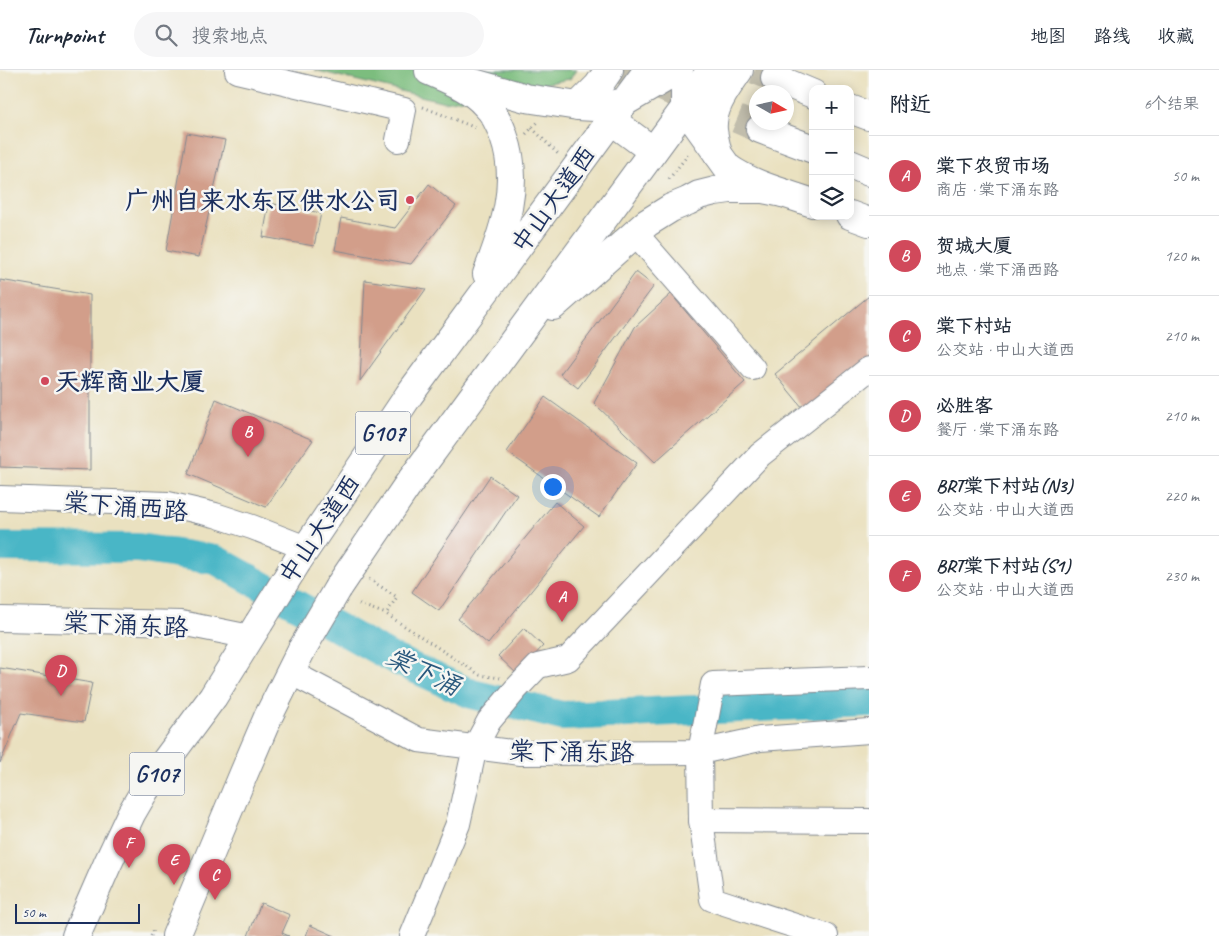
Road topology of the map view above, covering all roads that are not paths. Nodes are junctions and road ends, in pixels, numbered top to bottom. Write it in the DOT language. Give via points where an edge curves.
graph roads {
  1 [pos="235,70"];
  2 [pos="609,70"];
  3 [pos="648,70"];
  4 [pos="679,70"];
  5 [pos="685,70"];
  6 [pos="711,70"];
  7 [pos="739,70"];
  8 [pos="427,71"];
  9 [pos="775,78"];
  10 [pos="809,92"];
  11 [pos="578,106"];
  12 [pos="684,108"];
  13 [pos="854,110"];
  14 [pos="618,111"];
  15 [pos="869,116"];
  16 [pos="763,130"];
  17 [pos="398,140"];
  18 [pos="809,148"];
  19 [pos="653,151"];
  20 [pos="705,153"];
  21 [pos="854,166"];
  22 [pos="869,172"];
  23 [pos="783,193"];
  24 [pos="809,201"];
  25 [pos="854,216"];
  26 [pos="869,222"];
  27 [pos="635,233"];
  28 [pos="474,308"];
  29 [pos="509,346"];
  30 [pos="753,368"];
  31 [pos="869,369"];
  32 [pos="0,498"];
  33 [pos="302,555"];
  34 [pos="0,619"];
  35 [pos="254,630"];
  36 [pos="296,661"];
  37 [pos="869,678"];
  38 [pos="869,731"];
  39 [pos="475,747"];
  40 [pos="700,752"];
  41 [pos="702,820"];
  42 [pos="869,821"];
  43 [pos="76,936"];
  44 [pos="176,936"];
  45 [pos="412,936"];
  46 [pos="826,936"];
  1 -- 17 [label="street" via="404,110"];
  2 -- 11 [label="highway"];
  3 -- 14 [label="highway, 中山大道西 / G107"];
  4 -- 14 [label="highway"];
  5 -- 12 [label="highway"];
  6 -- 12 [label="highway, 中山大道西 / G107"];
  7 -- 20 [label="highway" via="717,105"];
  8 -- 11 [label="highway" via="526,98"];
  8 -- 28 [label="highway" via="473,93 485,104 496,117 508,149 512,175 507,215"];
  9 -- 10 [label="highway"];
  11 -- 14 [label="highway" via="615,104"];
  12 -- 19 [label="highway, 中山大道西 / G107"];
  12 -- 20 [label="highway"];
  13 -- 15 [label="highway"];
  14 -- 19 [label="highway"];
  14 -- 28 [label="highway, 中山大道西 / G107"];
  16 -- 18 [label="highway"];
  19 -- 29 [label="highway, 中山大道西 / G107"];
  20 -- 23 [label="highway" via="737,174"];
  21 -- 22 [label="highway"];
  23 -- 24 [label="highway"];
  23 -- 27 [label="highway" via="745,188 699,195 671,208"];
  25 -- 26 [label="highway"];
  27 -- 29 [label="highway"];
  27 -- 30 [label="street"];
  28 -- 33 [label="highway, 中山大道西 / G107" via="409,395"];
  29 -- 36 [label="highway, 中山大道西 / G107, bridge" via="345,577"];
  31 -- 39 [label="street" via="760,455 568,659 538,666 489,721"];
  32 -- 33 [label="street, 棠下涌西路" via="168,504 252,527"];
  33 -- 35 [label="highway, 中山大道西 / G107, bridge"];
  34 -- 35 [label="street, 棠下涌东路" via="181,624"];
  35 -- 43 [label="highway, 中山大道西 / G107" via="213,697 130,814"];
  36 -- 39 [label="street, 棠下涌东路" via="419,740"];
  36 -- 44 [label="highway, 中山大道西 / G107" via="268,717"];
  37 -- 40 [label="street" via="713,684"];
  38 -- 40 [label="street, 棠下涌东路" via="760,739"];
  39 -- 40 [label="street, 棠下涌东路" via="520,753"];
  39 -- 45 [label="street" via="458,824"];
  40 -- 41 [label="street"];
  41 -- 42 [label="street"];
  41 -- 46 [label="street" via="712,899"];
}
